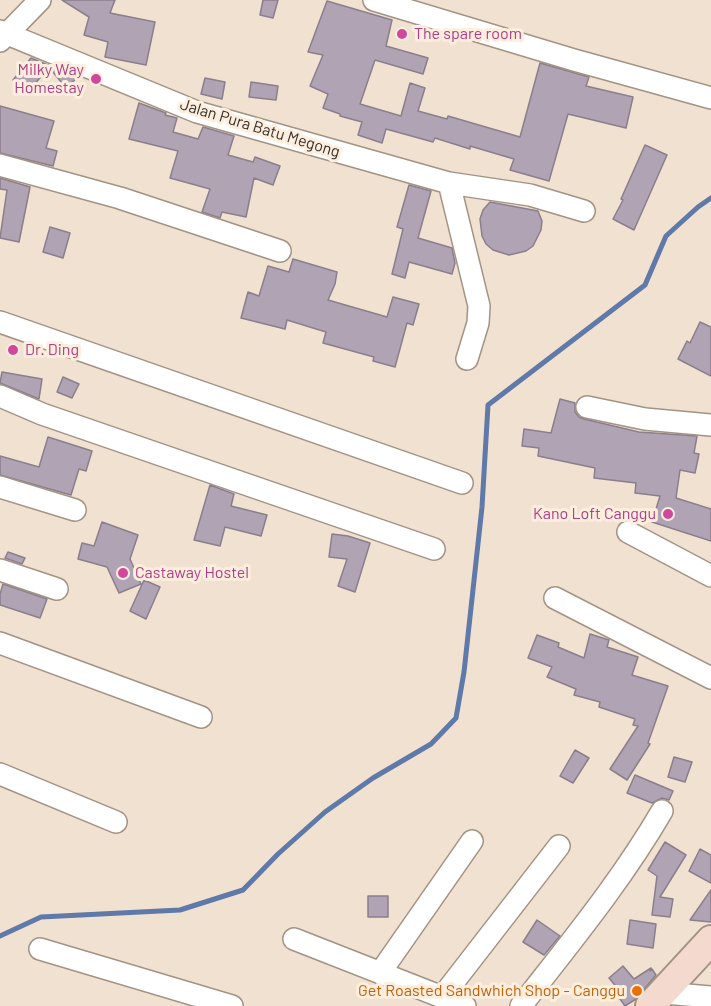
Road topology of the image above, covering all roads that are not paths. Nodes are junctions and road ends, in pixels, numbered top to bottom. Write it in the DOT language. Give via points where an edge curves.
graph roads {
  1 [pos="40,0"];
  2 [pos="374,0"];
  3 [pos="3,35"];
  4 [pos="711,98"];
  5 [pos="0,165"];
  6 [pos="449,183"];
  7 [pos="584,211"];
  8 [pos="280,251"];
  9 [pos="0,322"];
  10 [pos="467,359"];
  11 [pos="0,396"];
  12 [pos="587,408"];
  13 [pos="711,425"];
  14 [pos="462,483"];
  15 [pos="0,487"];
  16 [pos="75,510"];
  17 [pos="628,532"];
  18 [pos="434,549"];
  19 [pos="0,570"];
  20 [pos="711,576"];
  21 [pos="57,590"];
  22 [pos="555,598"];
  23 [pos="0,643"];
  24 [pos="711,678"];
  25 [pos="201,717"];
  26 [pos="0,774"];
  27 [pos="662,811"];
  28 [pos="116,822"];
  29 [pos="472,841"];
  30 [pos="559,846"];
  31 [pos="294,939"];
  32 [pos="711,940"];
  33 [pos="40,949"];
  34 [pos="380,973"];
  35 [pos="442,997"];
  36 [pos="711,997"];
  37 [pos="657,1000"];
  38 [pos="232,1006"];
  39 [pos="465,1006"];
  40 [pos="520,1006"];
  1 -- 3 [label="street"];
  2 -- 4 [label="street"];
  3 -- 6 [label="street, Jalan Pura Batu Megong" via="197,112"];
  5 -- 8 [label="street" via="120,198"];
  6 -- 7 [label="street, Jalan Pura Batu Megong" via="530,195"];
  6 -- 10 [label="street" via="479,306"];
  9 -- 14 [label="street"];
  11 -- 18 [label="street" via="42,414"];
  12 -- 13 [label="street"];
  15 -- 16 [label="street"];
  17 -- 20 [label="street"];
  19 -- 21 [label="street"];
  22 -- 24 [label="street"];
  23 -- 25 [label="street"];
  26 -- 28 [label="street"];
  27 -- 40 [label="street" via="599,904"];
  29 -- 34 [label="street"];
  30 -- 35 [label="street"];
  31 -- 34 [label="street"];
  32 -- 37 [label="street"];
  33 -- 38 [label="street"];
  34 -- 35 [label="street"];
  35 -- 39 [label="street"];
  36 -- 37 [label="street"];
}
